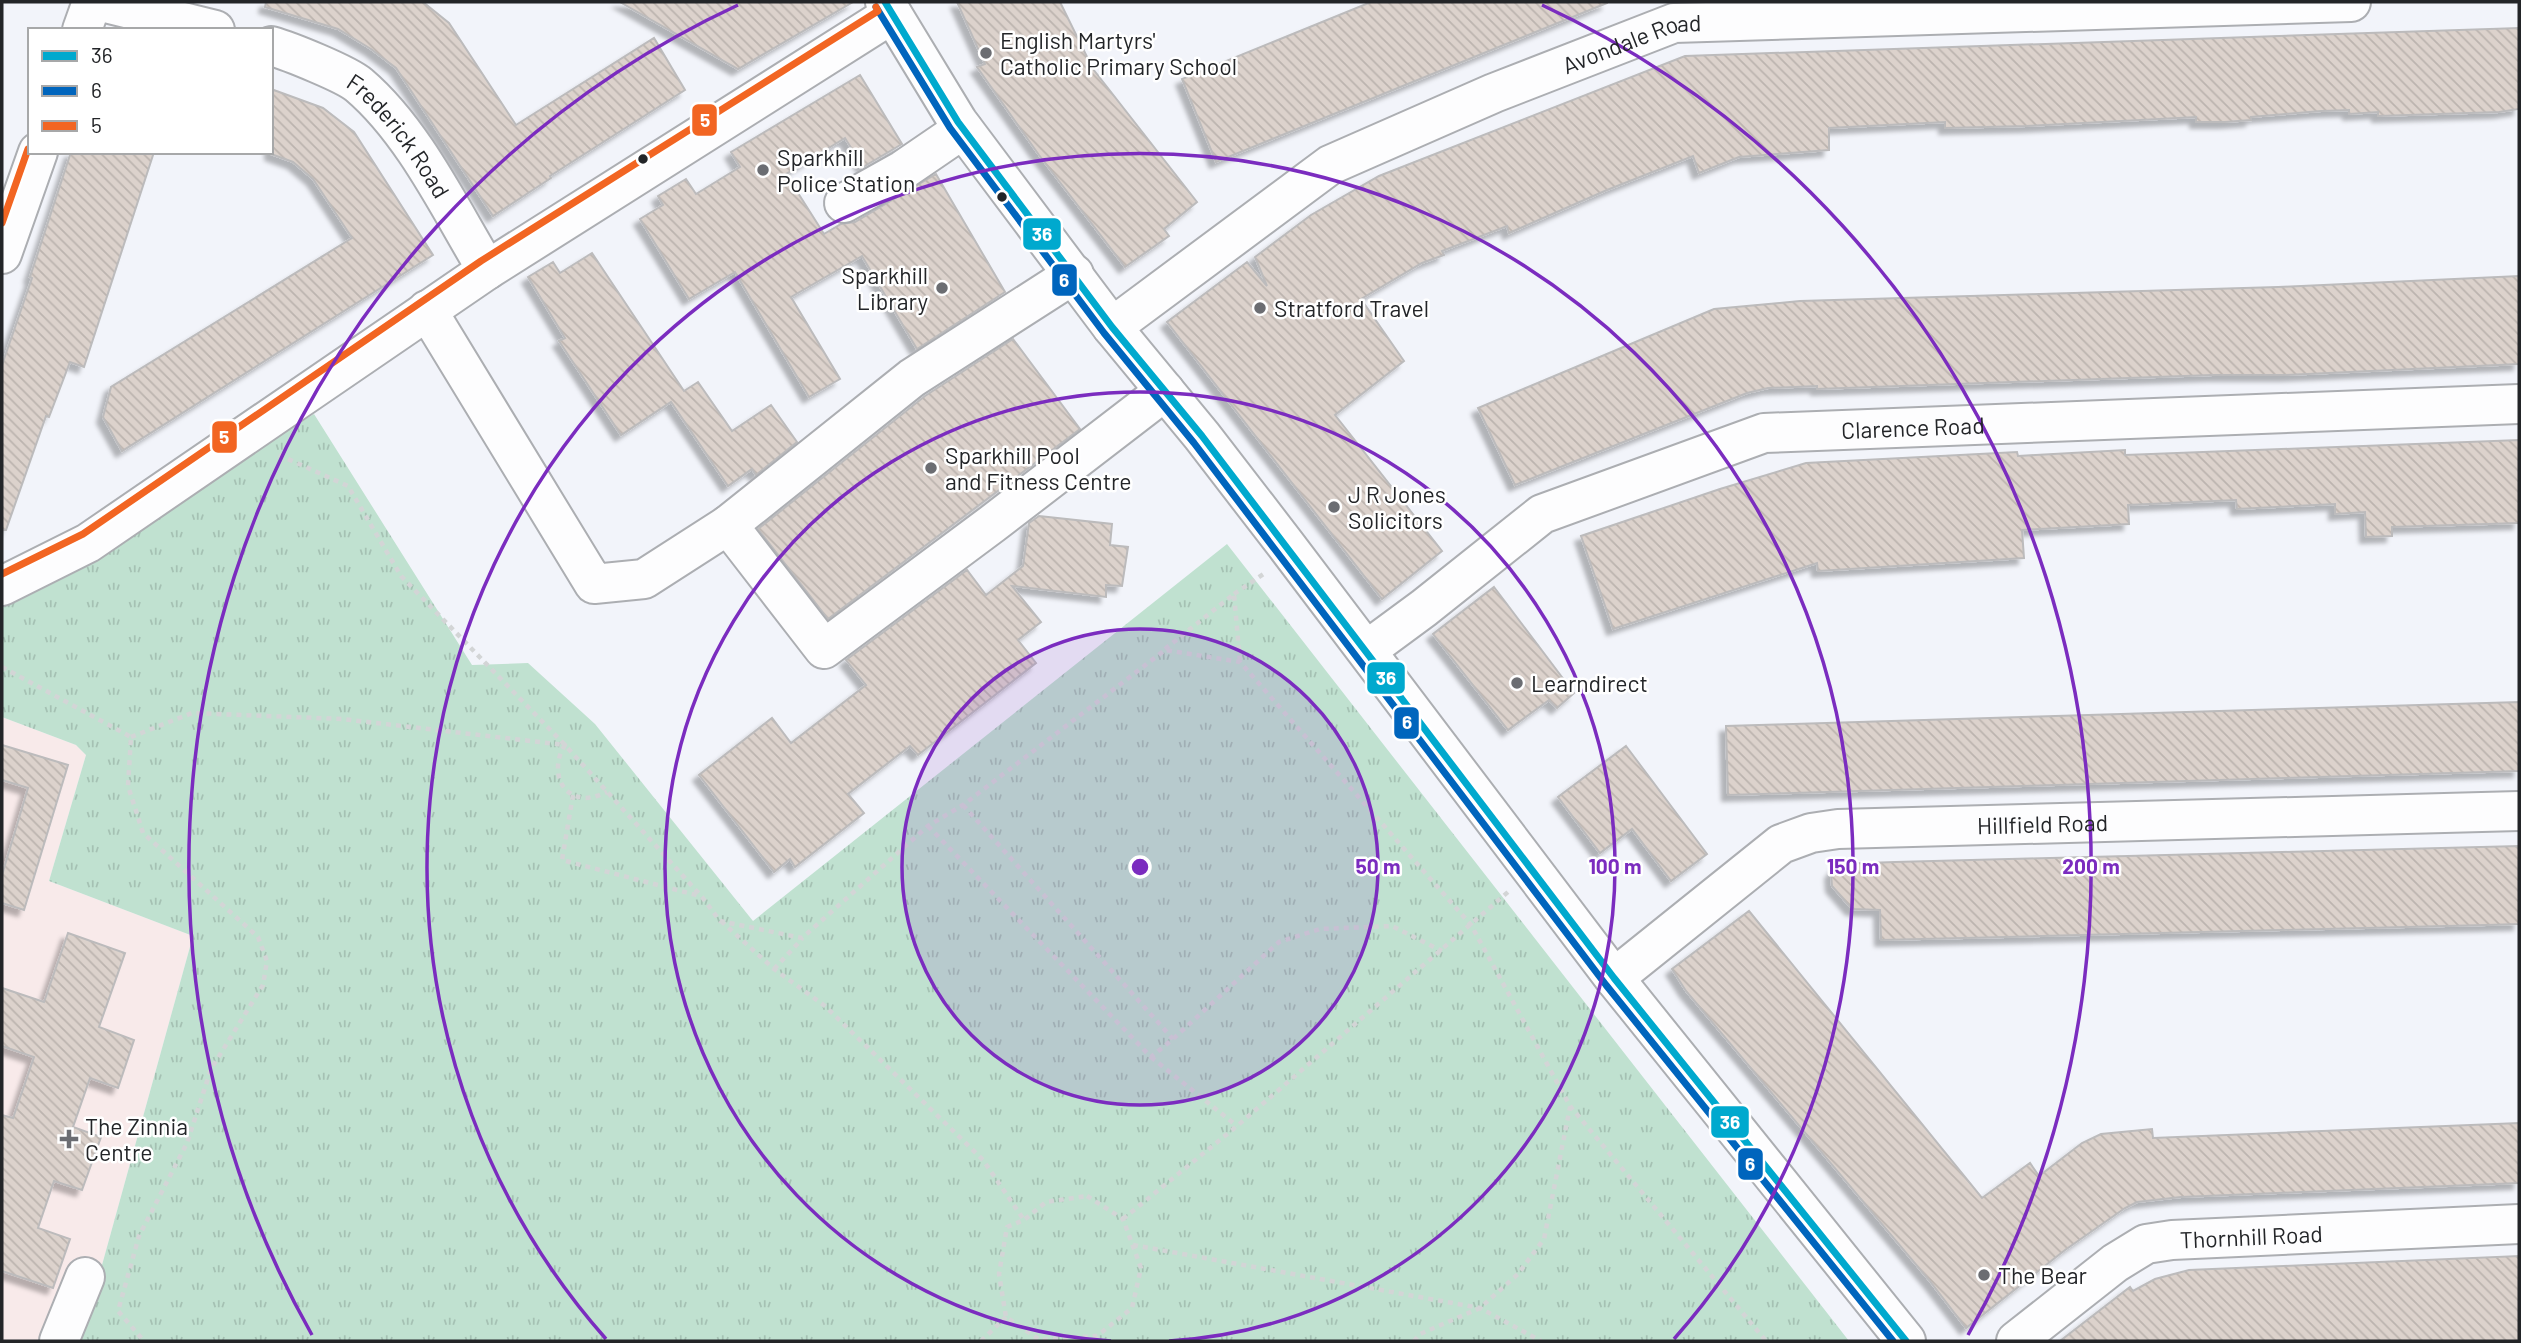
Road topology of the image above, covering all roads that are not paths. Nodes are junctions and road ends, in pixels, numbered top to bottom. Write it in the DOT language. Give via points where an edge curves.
graph roads {
  1 [pos="92,2"];
  2 [pos="102,2"];
  3 [pos="2351,2"];
  4 [pos="889,8"];
  5 [pos="83,28"];
  6 [pos="207,28"];
  7 [pos="273,46"];
  8 [pos="963,129"];
  9 [pos="36,154"];
  10 [pos="10,202"];
  11 [pos="844,203"];
  12 [pos="2,254"];
  13 [pos="487,270"];
  14 [pos="1074,274"];
  15 [pos="427,310"];
  16 [pos="1112,327"];
  17 [pos="1165,391"];
  18 [pos="2519,404"];
  19 [pos="1542,514"];
  20 [pos="728,525"];
  21 [pos="1541,555"];
  22 [pos="2,586"];
  23 [pos="1367,650"];
  24 [pos="2519,811"];
  25 [pos="1614,978"];
  26 [pos="2519,1224"];
  27 [pos="85,1277"];
  28 [pos="59,1341"];
  29 [pos="1906,1341"];
  30 [pos="2016,1341"];
  1 -- 5 [label="main road"];
  2 -- 6 [label="main road"];
  3 -- 16 [label="main road, Avondale Road" via="1674,23 1494,93 1330,165"];
  4 -- 8 [label="main road"];
  4 -- 13 [label="main road"];
  7 -- 13 [label="main road, Frederick Road" via="358,83 406,135"];
  8 -- 11 [label="main road"];
  8 -- 14 [label="main road"];
  9 -- 10 [label="main road"];
  10 -- 12 [label="main road"];
  13 -- 15 [label="main road"];
  14 -- 16 [label="main road"];
  14 -- 20 [label="main road" via="912,378"];
  15 -- 20 [label="main road" via="594,584 644,579"];
  15 -- 22 [label="main road" via="88,543"];
  16 -- 17 [label="main road"];
  17 -- 20 [label="main road" via="824,649"];
  17 -- 23 [label="main road"];
  18 -- 19 [label="main road, Clarence Road" via="1764,433"];
  19 -- 21 [label="main road"];
  19 -- 23 [label="main road, Clarence Road"];
  23 -- 25 [label="main road"];
  24 -- 25 [label="main road, Hillfield Road" via="1811,833 1780,844"];
  25 -- 29 [label="main road"];
  26 -- 30 [label="main road, Thornhill Road" via="2146,1244"];
  27 -- 28 [label="main road"];
}
